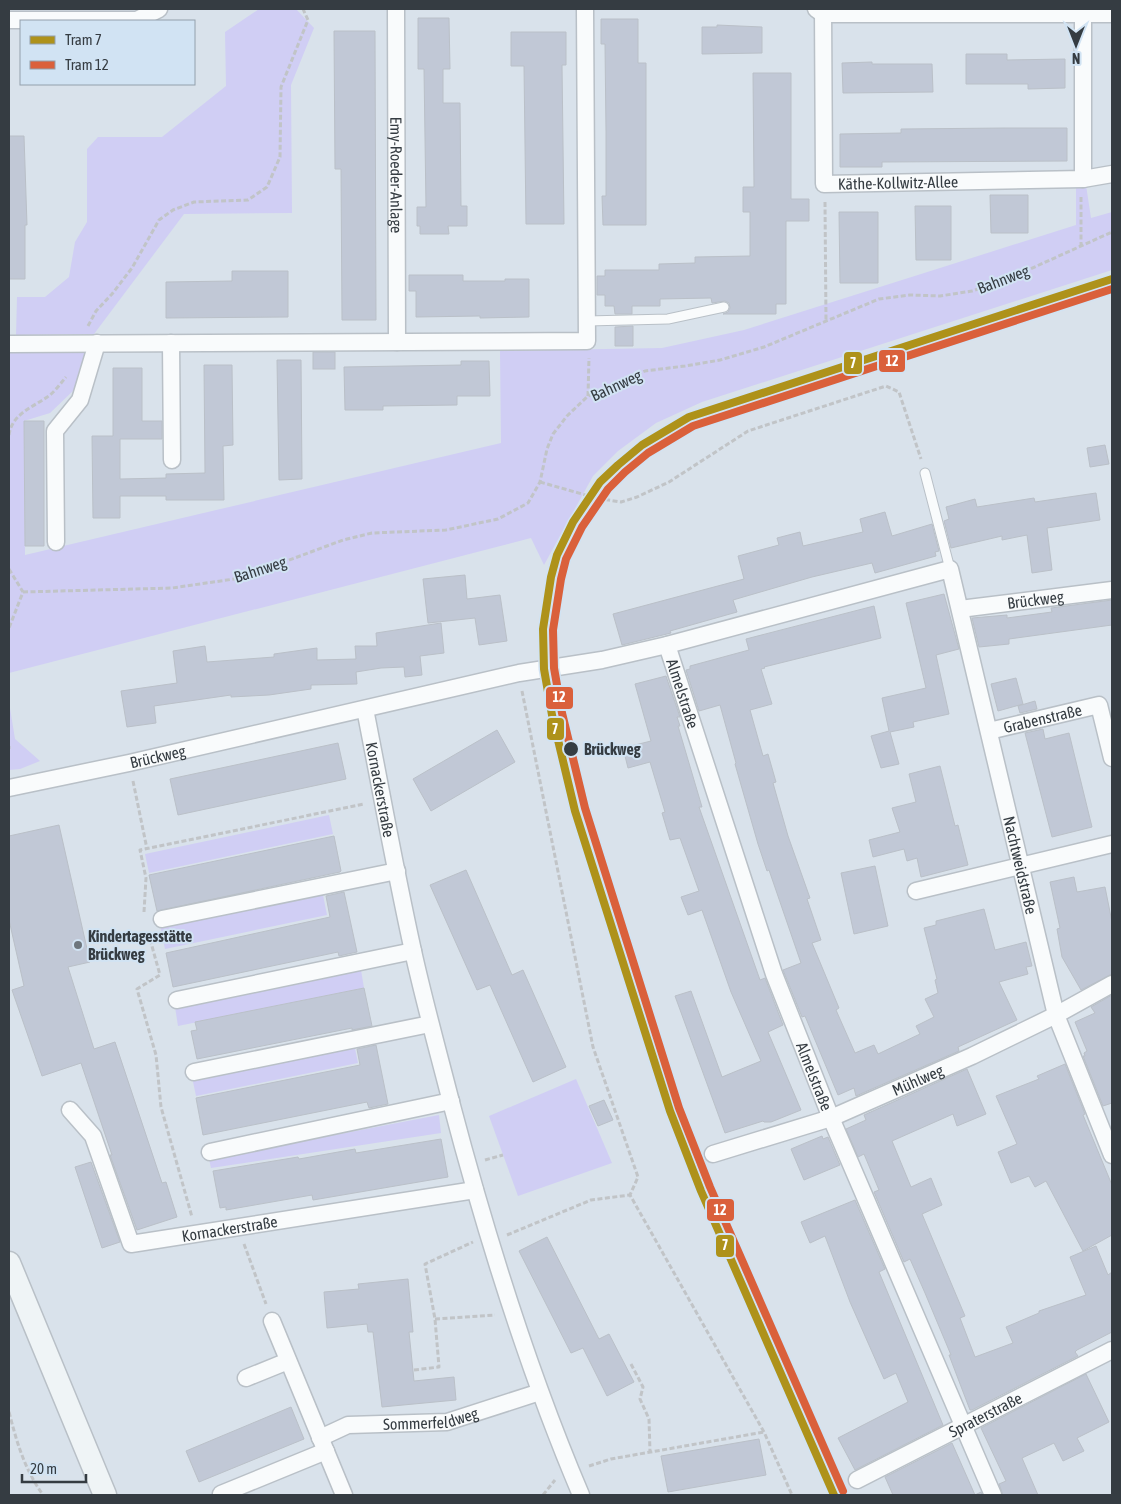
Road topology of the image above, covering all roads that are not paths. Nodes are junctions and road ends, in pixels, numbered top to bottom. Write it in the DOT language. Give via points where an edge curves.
graph roads {
  1 [pos="158,9"];
  2 [pos="396,9"];
  3 [pos="585,9"];
  4 [pos="821,10"];
  5 [pos="1074,12"];
  6 [pos="1112,14"];
  7 [pos="9,20"];
  8 [pos="1112,174"];
  9 [pos="1083,179"];
  10 [pos="724,307"];
  11 [pos="587,322"];
  12 [pos="397,342"];
  13 [pos="89,343"];
  14 [pos="171,343"];
  15 [pos="9,344"];
  16 [pos="172,460"];
  17 [pos="925,473"];
  18 [pos="56,542"];
  19 [pos="950,569"];
  20 [pos="1112,590"];
  21 [pos="960,609"];
  22 [pos="667,645"];
  23 [pos="365,709"];
  24 [pos="989,731"];
  25 [pos="1112,758"];
  26 [pos="9,788"];
  27 [pos="1112,844"];
  28 [pos="1020,866"];
  29 [pos="397,871"];
  30 [pos="916,891"];
  31 [pos="154,922"];
  32 [pos="413,951"];
  33 [pos="1112,984"];
  34 [pos="177,1000"];
  35 [pos="1056,1016"];
  36 [pos="430,1024"];
  37 [pos="194,1072"];
  38 [pos="451,1101"];
  39 [pos="70,1110"];
  40 [pos="831,1118"];
  41 [pos="210,1152"];
  42 [pos="713,1154"];
  43 [pos="1112,1155"];
  44 [pos="475,1190"];
  45 [pos="9,1264"];
  46 [pos="272,1321"];
  47 [pos="1112,1350"];
  48 [pos="288,1361"];
  49 [pos="246,1378"];
  50 [pos="540,1392"];
  51 [pos="963,1425"];
  52 [pos="323,1444"];
  53 [pos="857,1480"];
  54 [pos="221,1494"];
  55 [pos="105,1495"];
  56 [pos="344,1495"];
  57 [pos="581,1495"];
  58 [pos="993,1495"];
  1 -- 7 [label="street" via="137,20"];
  2 -- 12 [label="street, Emy-Roeder-Anlage"];
  3 -- 11 [label="street"];
  4 -- 5 [label="street, Käthe-Kollwitz-Allee"];
  4 -- 9 [label="street, Käthe-Kollwitz-Allee" via="824,184"];
  5 -- 6 [label="street, Käthe-Kollwitz-Allee"];
  5 -- 9 [label="street"];
  8 -- 9 [label="street, Käthe-Kollwitz-Allee"];
  10 -- 11 [label="lane" via="668,319"];
  11 -- 12 [label="street" via="587,341"];
  12 -- 14 [label="street"];
  13 -- 14 [label="street"];
  13 -- 15 [label="street"];
  13 -- 18 [label="street" via="80,400 55,431"];
  14 -- 16 [label="street"];
  17 -- 19 [label="lane"];
  19 -- 21 [label="street, Nachtweidstraße"];
  19 -- 22 [label="street, Brückweg"];
  20 -- 21 [label="street, Brückweg"];
  21 -- 24 [label="street, Nachtweidstraße"];
  22 -- 23 [label="street, Brückweg"];
  22 -- 40 [label="street, Almelstraße" via="774,974"];
  23 -- 26 [label="street, Brückweg"];
  23 -- 29 [label="street, Kornackerstraße"];
  24 -- 25 [label="street, Grabenstraße" via="1099,705"];
  24 -- 28 [label="street, Nachtweidstraße"];
  27 -- 28 [label="street"];
  28 -- 30 [label="street"];
  28 -- 35 [label="street, Nachtweidstraße"];
  29 -- 31 [label="street"];
  29 -- 32 [label="street, Kornackerstraße"];
  32 -- 34 [label="street"];
  32 -- 36 [label="street, Kornackerstraße"];
  33 -- 35 [label="street, Mühlweg"];
  35 -- 40 [label="street, Mühlweg"];
  35 -- 43 [label="street, Nachtweidstraße"];
  36 -- 37 [label="street"];
  36 -- 38 [label="street, Kornackerstraße"];
  38 -- 41 [label="street"];
  38 -- 44 [label="street, Kornackerstraße"];
  39 -- 44 [label="street, Kornackerstraße" via="93,1136 131,1244"];
  40 -- 42 [label="street, Mühlweg"];
  40 -- 51 [label="street, Almelstraße"];
  44 -- 50 [label="street, Kornackerstraße"];
  45 -- 55 [label="street"];
  46 -- 48 [label="street"];
  47 -- 51 [label="street, Spraterstraße"];
  48 -- 49 [label="street"];
  48 -- 52 [label="street"];
  50 -- 52 [label="street, Sommerfeldweg" via="447,1422 348,1425"];
  50 -- 57 [label="street, Kornackerstraße"];
  51 -- 53 [label="street, Spraterstraße"];
  51 -- 58 [label="street, Almelstraße"];
  52 -- 54 [label="street, Sommerfeldweg"];
  52 -- 56 [label="street"];
}
